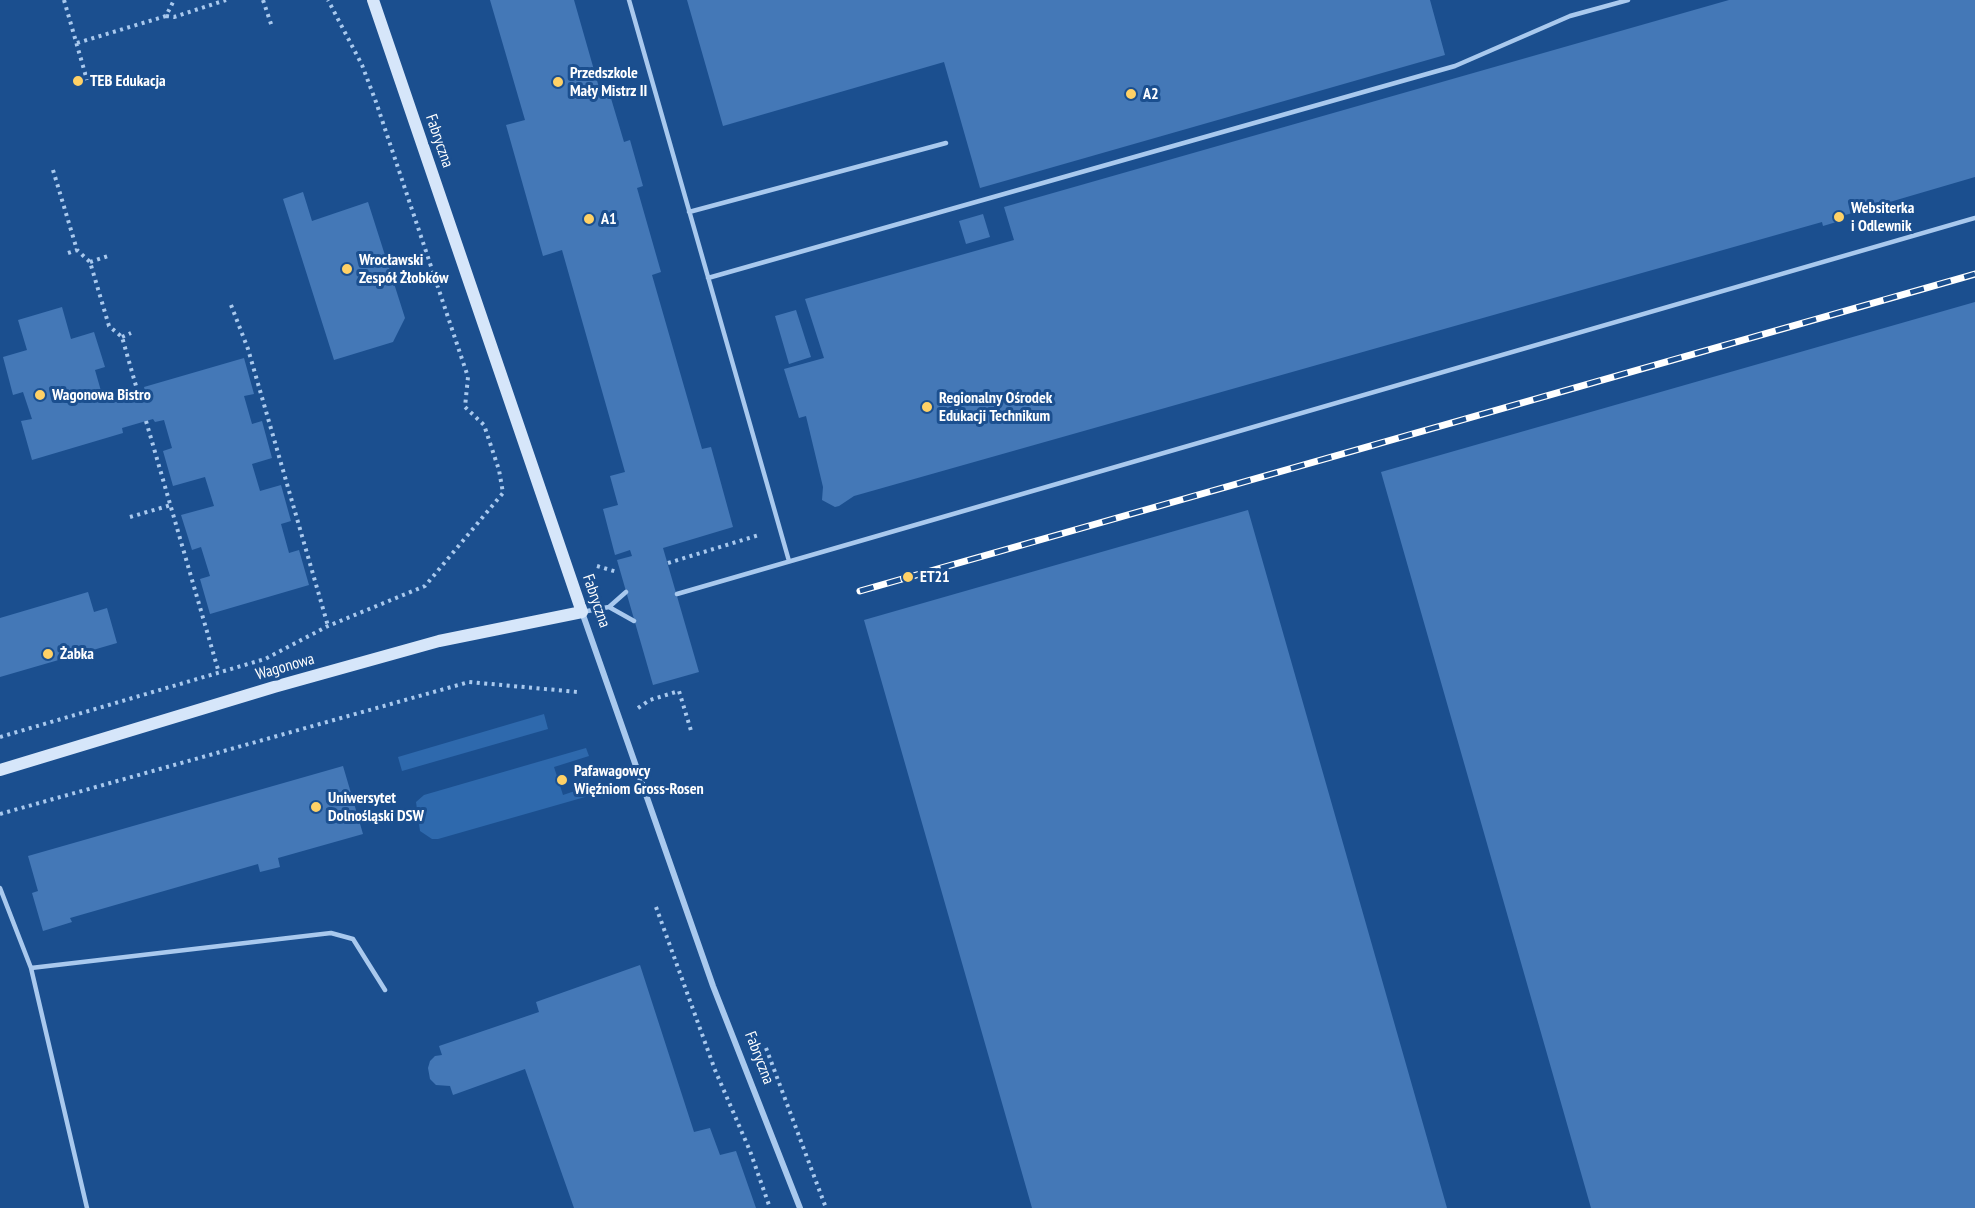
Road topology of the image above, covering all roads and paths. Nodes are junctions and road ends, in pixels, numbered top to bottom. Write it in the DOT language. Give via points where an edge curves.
graph roads {
  1 [pos="64,0"];
  2 [pos="174,0"];
  3 [pos="226,0"];
  4 [pos="263,0"];
  5 [pos="328,0"];
  6 [pos="373,0"];
  7 [pos="629,0"];
  8 [pos="1628,0"];
  9 [pos="166,16"];
  10 [pos="272,27"];
  11 [pos="77,43"];
  12 [pos="87,80"];
  13 [pos="946,143"];
  14 [pos="53,170"];
  15 [pos="689,212"];
  16 [pos="1975,218"];
  17 [pos="77,250"];
  18 [pos="68,253"];
  19 [pos="111,255"];
  20 [pos="90,262"];
  21 [pos="708,278"];
  22 [pos="231,305"];
  23 [pos="131,333"];
  24 [pos="122,337"];
  25 [pos="138,393"];
  26 [pos="146,421"];
  27 [pos="171,505"];
  28 [pos="130,517"];
  29 [pos="780,529"];
  30 [pos="789,561"];
  31 [pos="668,564"];
  32 [pos="597,566"];
  33 [pos="620,572"];
  34 [pos="626,592"];
  35 [pos="677,594"];
  36 [pos="609,607"];
  37 [pos="582,612"];
  38 [pos="634,621"];
  39 [pos="328,626"];
  40 [pos="219,673"];
  41 [pos="578,692"];
  42 [pos="620,718"];
  43 [pos="692,734"];
  44 [pos="0,737"];
  45 [pos="0,770"];
  46 [pos="0,814"];
  47 [pos="0,888"];
  48 [pos="656,907"];
  49 [pos="31,968"];
  50 [pos="385,990"];
  51 [pos="766,1048"];
  52 [pos="87,1208"];
  53 [pos="770,1208"];
  54 [pos="800,1208"];
  55 [pos="826,1208"];
  1 -- 11 [label="path"];
  2 -- 9 [label="path"];
  3 -- 9 [label="path" via="174,17"];
  4 -- 10 [label="path"];
  5 -- 39 [label="path" via="376,102 468,377 465,407 484,425 503,493 425,586"];
  6 -- 37 [label="street, Fabryczna"];
  7 -- 15 [label="lane"];
  8 -- 21 [label="lane" via="1570,16 1455,66"];
  9 -- 11 [label="path"];
  11 -- 12 [label="path"];
  13 -- 15 [label="lane"];
  14 -- 17 [label="path"];
  15 -- 21 [label="lane"];
  16 -- 30 [label="lane"];
  17 -- 18 [label="path"];
  17 -- 20 [label="path"];
  19 -- 20 [label="path"];
  20 -- 24 [label="path" via="110,326"];
  21 -- 29 [label="lane"];
  22 -- 39 [label="path" via="248,349"];
  23 -- 24 [label="path"];
  24 -- 25 [label="path"];
  26 -- 27 [label="path"];
  27 -- 28 [label="path"];
  27 -- 40 [label="path"];
  29 -- 30 [label="lane"];
  29 -- 31 [label="path"];
  30 -- 35 [label="lane"];
  32 -- 33 [label="path"];
  34 -- 36 [label="lane"];
  36 -- 37 [label="lane"];
  36 -- 38 [label="lane"];
  37 -- 42 [label="street, Fabryczna"];
  37 -- 45 [label="street, Wagonowa" via="439,641"];
  39 -- 40 [label="path" via="265,658"];
  40 -- 44 [label="path"];
  41 -- 46 [label="path" via="469,682"];
  42 -- 43 [label="path" via="650,700 679,691"];
  42 -- 54 [label="street, Fabryczna" via="713,986"];
  47 -- 49 [label="lane"];
  48 -- 53 [label="path"];
  49 -- 50 [label="lane" via="331,933 352,939"];
  49 -- 52 [label="lane"];
  51 -- 55 [label="path"];
}
